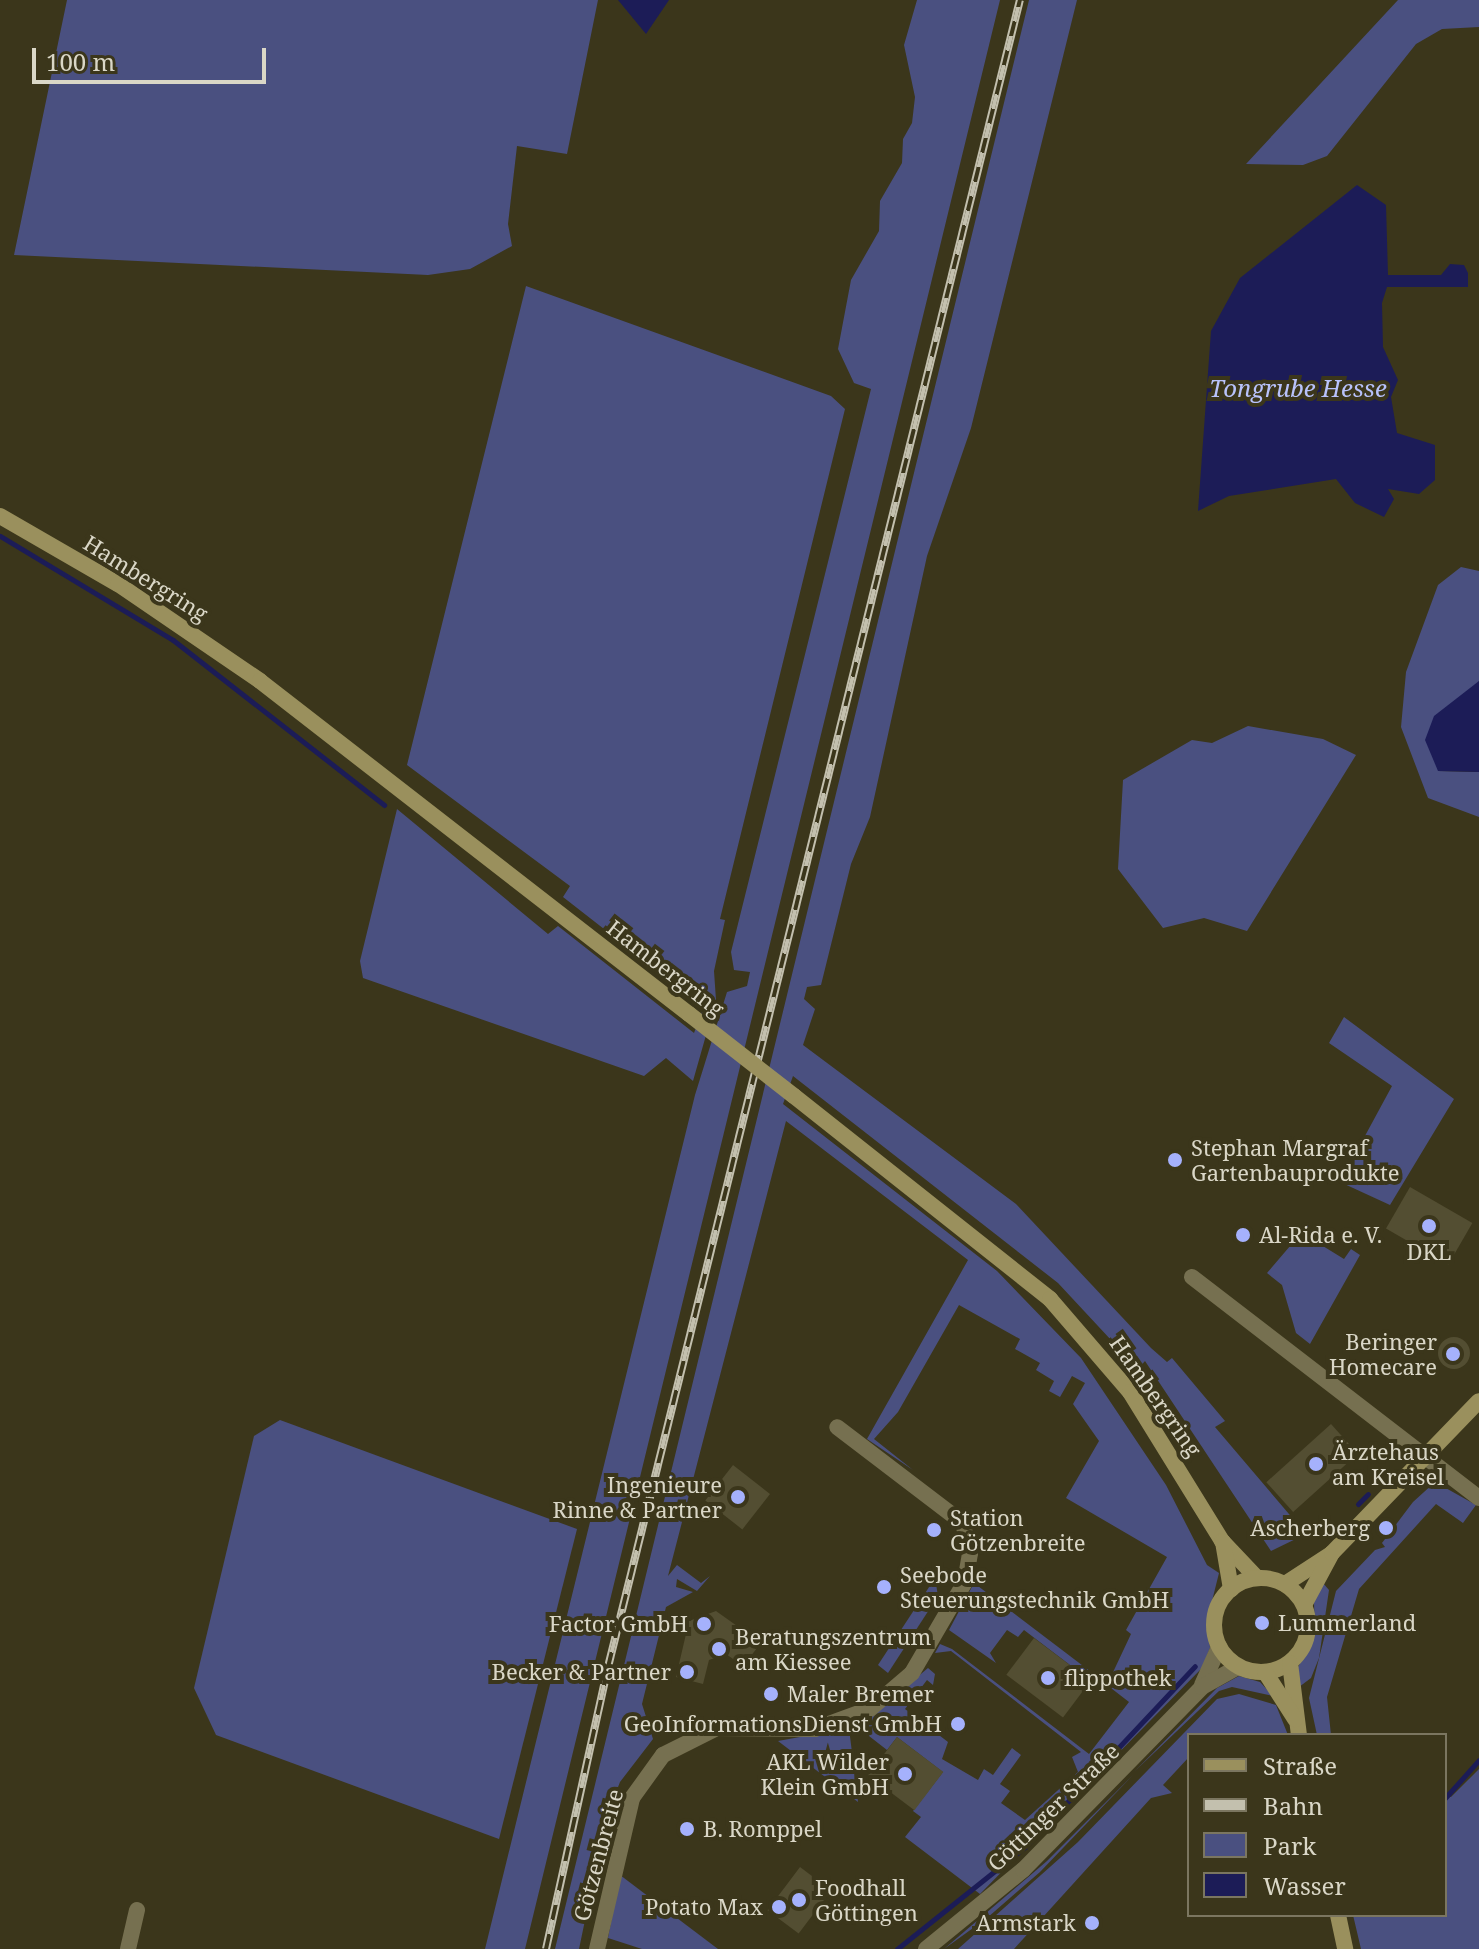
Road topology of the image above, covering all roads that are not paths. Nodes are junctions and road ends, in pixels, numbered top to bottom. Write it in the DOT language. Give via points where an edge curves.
graph roads {
  1 [pos="0,516"];
  2 [pos="1192,1277"];
  3 [pos="1479,1401"];
  4 [pos="837,1427"];
  5 [pos="1424,1457"];
  6 [pos="1479,1498"];
  7 [pos="1222,1541"];
  8 [pos="1332,1553"];
  9 [pos="1257,1578"];
  10 [pos="1285,1584"];
  11 [pos="1231,1589"];
  12 [pos="1304,1605"];
  13 [pos="1219,1647"];
  14 [pos="1290,1663"];
  15 [pos="1238,1667"];
  16 [pos="1265,1672"];
  17 [pos="1202,1687"];
  18 [pos="1297,1727"];
  19 [pos="137,1910"];
  20 [pos="1338,1917"];
  21 [pos="128,1949"];
  22 [pos="597,1949"];
  23 [pos="926,1949"];
  24 [pos="1345,1949"];
  1 -- 7 [label="main road, Hambergring, bridge" via="118,584 260,681 1050,1299 1130,1392"];
  2 -- 5 [label="street"];
  3 -- 5 [label="main road"];
  4 -- 22 [label="street, Götzenbreite" via="963,1523 970,1553 965,1582 912,1673 870,1709 815,1729 717,1728 663,1755 632,1798"];
  5 -- 6 [label="street"];
  5 -- 8 [label="main road"];
  7 -- 9 [label="main road, Hambergring"];
  7 -- 11 [label="main road, Hambergring"];
  8 -- 10 [label="main road"];
  8 -- 12 [label="main road"];
  9 -- 10 [label="main road"];
  9 -- 11 [label="main road"];
  10 -- 12 [label="main road"];
  11 -- 13 [label="main road, Göttinger Straße" via="1214,1620"];
  12 -- 14 [label="main road" via="1308,1631"];
  13 -- 15 [label="main road"];
  13 -- 17 [label="street, Göttinger Straße"];
  14 -- 16 [label="main road"];
  14 -- 18 [label="main road"];
  15 -- 16 [label="main road"];
  15 -- 17 [label="street, Göttinger Straße"];
  16 -- 18 [label="main road"];
  17 -- 23 [label="street, Göttinger Straße" via="1023,1870"];
  19 -- 21 [label="street"];
  20 -- 24 [label="main road"];
}
